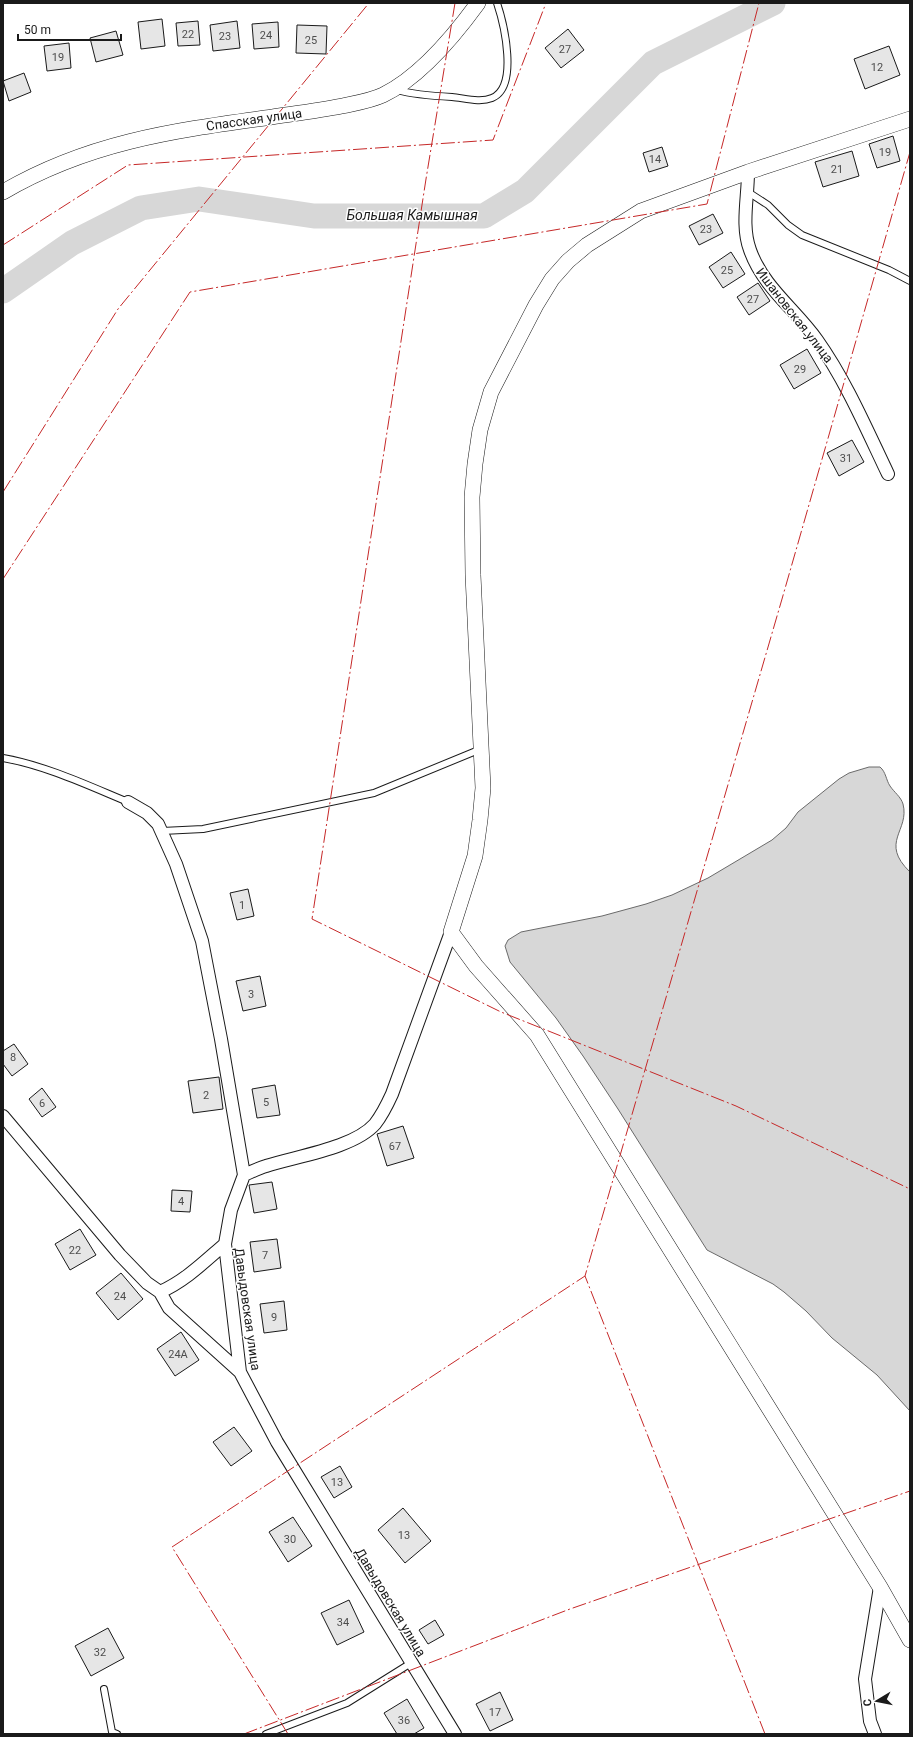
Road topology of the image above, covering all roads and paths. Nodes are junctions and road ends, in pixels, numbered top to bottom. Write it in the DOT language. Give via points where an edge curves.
graph roads {
  1 [pos="478,3"];
  2 [pos="497,3"];
  3 [pos="394,89"];
  4 [pos="910,119"];
  5 [pos="748,172"];
  6 [pos="3,192"];
  7 [pos="748,192"];
  8 [pos="910,281"];
  9 [pos="888,474"];
  10 [pos="482,748"];
  11 [pos="3,758"];
  12 [pos="128,802"];
  13 [pos="162,831"];
  14 [pos="451,932"];
  15 [pos="3,1116"];
  16 [pos="244,1175"];
  17 [pos="225,1244"];
  18 [pos="160,1292"];
  19 [pos="240,1372"];
  20 [pos="880,1587"];
  21 [pos="910,1640"];
  22 [pos="411,1664"];
  23 [pos="104,1689"];
  24 [pos="117,1734"];
  25 [pos="266,1734"];
  26 [pos="455,1734"];
  27 [pos="875,1734"];
  1 -- 3 [label="street, Спасская улица" via="435,54"];
  2 -- 3 [label="lane" via="508,58 503,86 497,95 491,99 481,100 414,94"];
  3 -- 6 [label="street, Спасская улица" via="354,104 168,132 114,144 47,169"];
  4 -- 5 [label="street"];
  5 -- 7 [label="street, Ишановская улица"];
  5 -- 10 [label="street" via="641,211 610,229 573,257 552,279 536,305 491,392 480,430 472,496 473,575"];
  7 -- 8 [label="lane" via="768,205 802,235"];
  7 -- 9 [label="street, Ишановская улица" via="746,232 755,264 831,361"];
  10 -- 13 [label="lane" via="374,793 204,829"];
  10 -- 14 [label="street" via="483,788 474,856"];
  11 -- 12 [label="lane" via="58,774"];
  12 -- 13 [label="street" via="147,813"];
  13 -- 16 [label="street" via="202,941"];
  14 -- 16 [label="street" via="392,1094 384,1112 374,1125 358,1137 334,1147 264,1166"];
  14 -- 20 [label="street" via="476,966 537,1035"];
  15 -- 18 [label="street" via="120,1255 147,1283"];
  16 -- 17 [label="street" via="231,1210"];
  17 -- 18 [label="street, Давыдовская улица" via="187,1277"];
  17 -- 19 [label="street, Давыдовская улица"];
  18 -- 19 [label="street" via="169,1308"];
  19 -- 22 [label="street, Давыдовская улица" via="277,1442"];
  20 -- 21 [label="street"];
  20 -- 27 [label="street" via="865,1679 870,1721"];
  22 -- 25 [label="lane" via="347,1702"];
  22 -- 26 [label="street, Давыдовская улица"];
  23 -- 24 [label="lane" via="112,1732"];
}
